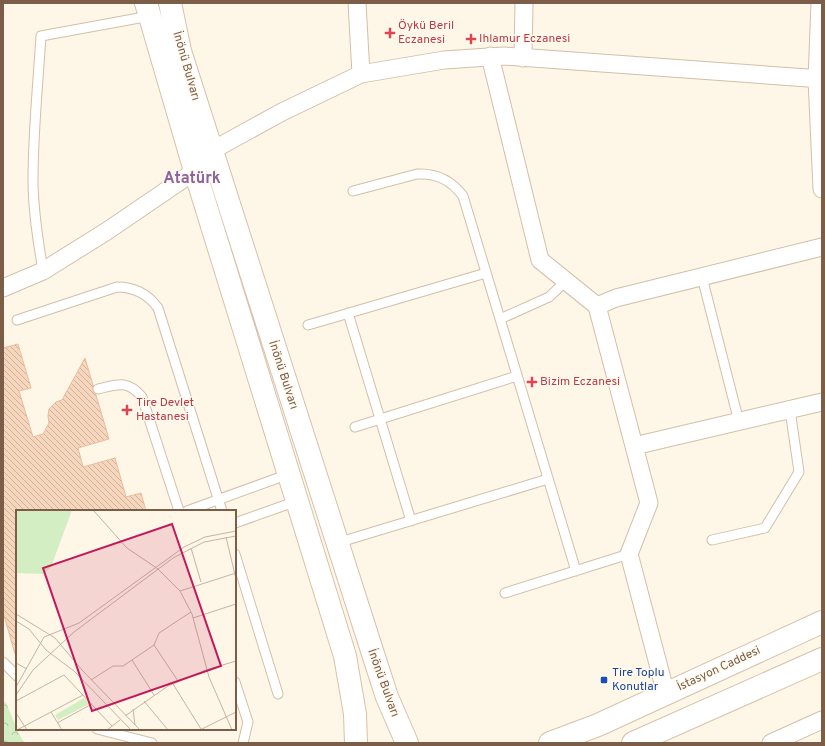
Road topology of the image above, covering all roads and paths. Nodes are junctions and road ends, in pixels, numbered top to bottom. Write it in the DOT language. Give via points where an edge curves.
graph roads {
  1 [pos="170,3"];
  2 [pos="357,3"];
  3 [pos="524,3"];
  4 [pos="820,3"];
  5 [pos="148,10"];
  6 [pos="490,56"];
  7 [pos="522,58"];
  8 [pos="361,74"];
  9 [pos="819,79"];
  10 [pos="211,151"];
  11 [pos="195,171"];
  12 [pos="822,189"];
  13 [pos="353,191"];
  14 [pos="822,247"];
  15 [pos="43,271"];
  16 [pos="486,273"];
  17 [pos="702,276"];
  18 [pos="566,281"];
  19 [pos="3,288"];
  20 [pos="597,306"];
  21 [pos="348,313"];
  22 [pos="500,319"];
  23 [pos="17,320"];
  24 [pos="308,325"];
  25 [pos="517,376"];
  26 [pos="98,389"];
  27 [pos="822,402"];
  28 [pos="790,410"];
  29 [pos="381,419"];
  30 [pos="739,422"];
  31 [pos="355,427"];
  32 [pos="634,446"];
  33 [pos="289,474"];
  34 [pos="548,479"];
  35 [pos="218,500"];
  36 [pos="297,501"];
  37 [pos="179,510"];
  38 [pos="190,510"];
  39 [pos="222,510"];
  40 [pos="411,521"];
  41 [pos="236,523"];
  42 [pos="712,540"];
  43 [pos="337,543"];
  44 [pos="630,554"];
  45 [pos="236,557"];
  46 [pos="576,571"];
  47 [pos="505,593"];
  48 [pos="822,622"];
  49 [pos="822,658"];
  50 [pos="3,662"];
  51 [pos="16,675"];
  52 [pos="236,685"];
  53 [pos="278,694"];
  54 [pos="666,694"];
  55 [pos="822,720"];
  56 [pos="101,730"];
  57 [pos="790,739"];
  58 [pos="152,743"];
  59 [pos="243,743"];
  60 [pos="356,743"];
  61 [pos="407,743"];
  62 [pos="550,743"];
  63 [pos="633,743"];
  64 [pos="771,743"];
  1 -- 10 [label="main road, İnönü Bulvarı" via="180,51"];
  2 -- 8 [label="street"];
  3 -- 7 [label="street"];
  4 -- 9 [label="street"];
  5 -- 11 [label="main road, İnönü Bulvarı"];
  5 -- 15 [label="lane" via="41,36 33,181 37,237"];
  6 -- 7 [label="street"];
  6 -- 8 [label="street" via="444,60"];
  6 -- 18 [label="street" via="540,260"];
  7 -- 9 [label="street"];
  8 -- 10 [label="street" via="282,112"];
  9 -- 12 [label="street"];
  10 -- 11 [label="street"];
  10 -- 43 [label="main road, İnönü Bulvarı"];
  11 -- 15 [label="street"];
  11 -- 33 [label="main road, İnönü Bulvarı"];
  13 -- 16 [label="lane" via="417,174 444,178 463,196"];
  14 -- 17 [label="street"];
  15 -- 19 [label="street"];
  16 -- 21 [label="lane"];
  16 -- 22 [label="lane"];
  17 -- 20 [label="street" via="616,298"];
  17 -- 30 [label="lane"];
  18 -- 20 [label="street"];
  18 -- 22 [label="lane" via="549,297"];
  20 -- 32 [label="street"];
  21 -- 24 [label="lane"];
  21 -- 29 [label="lane"];
  22 -- 25 [label="lane"];
  23 -- 35 [label="lane" via="117,287 132,288 147,296 158,308"];
  25 -- 29 [label="lane"];
  25 -- 34 [label="lane"];
  26 -- 37 [label="lane" via="117,384 124,385 137,391 142,398"];
  27 -- 28 [label="street"];
  28 -- 30 [label="street"];
  28 -- 42 [label="lane" via="799,472 765,528"];
  29 -- 31 [label="lane"];
  29 -- 40 [label="lane"];
  30 -- 32 [label="street"];
  32 -- 44 [label="street" via="649,503"];
  33 -- 35 [label="lane"];
  33 -- 36 [label="main road, İnönü Bulvarı"];
  34 -- 40 [label="lane"];
  34 -- 46 [label="lane"];
  35 -- 38 [label="lane"];
  35 -- 39 [label="lane"];
  36 -- 41 [label="lane"];
  36 -- 60 [label="main road, İnönü Bulvarı" via="346,656 355,714"];
  40 -- 43 [label="lane"];
  43 -- 61 [label="main road, İnönü Bulvarı" via="387,697"];
  44 -- 46 [label="lane"];
  44 -- 54 [label="street"];
  45 -- 53 [label="lane"];
  46 -- 47 [label="lane"];
  48 -- 54 [label="main road, İstasyon Caddesi"];
  49 -- 63 [label="main road"];
  50 -- 51 [label="lane"];
  52 -- 59 [label="lane" via="248,722"];
  54 -- 62 [label="main road, İstasyon Caddesi" via="598,725"];
  55 -- 57 [label="street"];
  56 -- 58 [label="lane"];
  57 -- 64 [label="street"];
}
